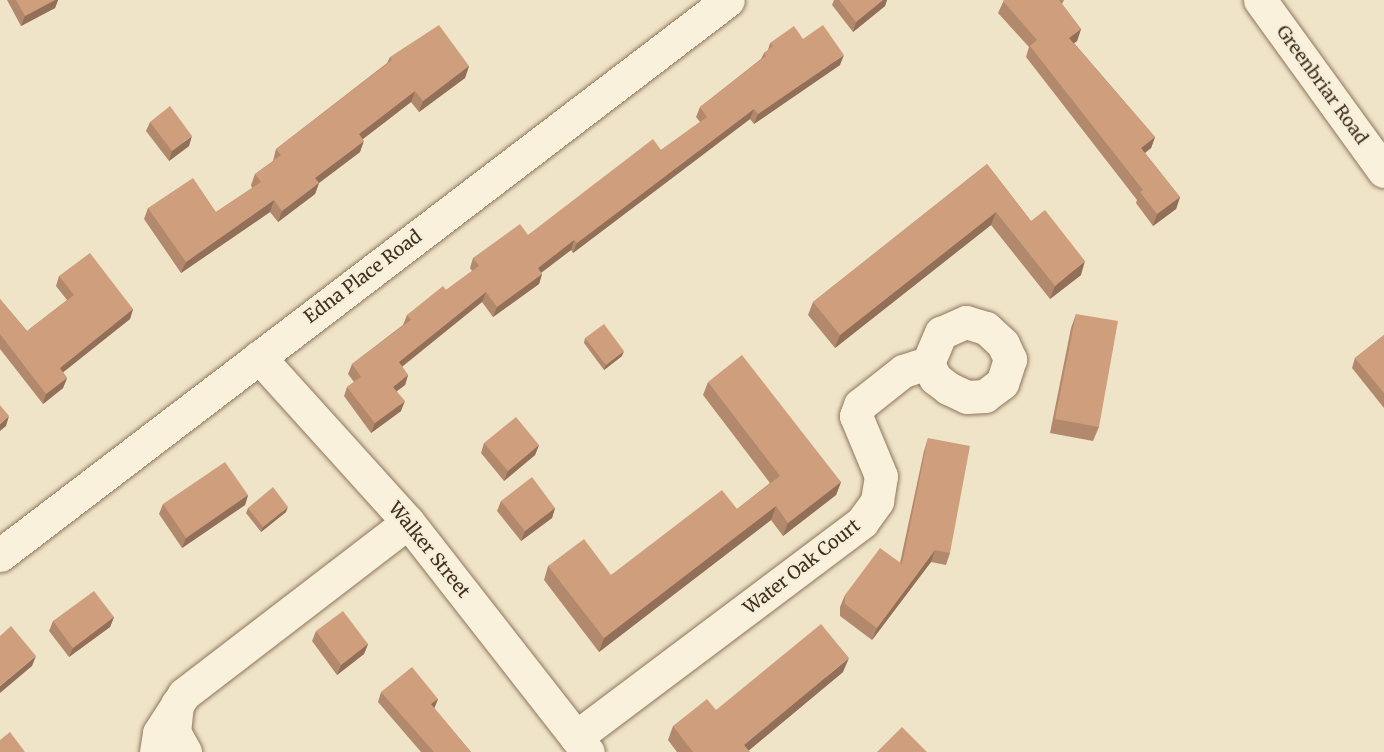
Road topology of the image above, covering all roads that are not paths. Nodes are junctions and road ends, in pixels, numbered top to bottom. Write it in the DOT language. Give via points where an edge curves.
graph roads {
  1 [pos="728,0"];
  2 [pos="1260,0"];
  3 [pos="1384,171"];
  4 [pos="259,357"];
  5 [pos="928,363"];
  6 [pos="408,522"];
  7 [pos="0,555"];
  8 [pos="177,704"];
  9 [pos="582,745"];
  10 [pos="156,752"];
  11 [pos="185,752"];
  1 -- 4 [label="street, Edna Place Road"];
  2 -- 3 [label="street, Greenbriar Road"];
  4 -- 6 [label="street, Walker Street"];
  4 -- 7 [label="street, Edna Place Road"];
  5 -- 9 [label="street, Water Oak Court" via="903,371 860,405 856,416 881,476 878,501 862,522"];
  6 -- 8 [label="street" via="234,654"];
  6 -- 9 [label="street, Walker Street"];
  8 -- 10 [label="street" via="159,733"];
  8 -- 11 [label="street" via="174,732"];
}
